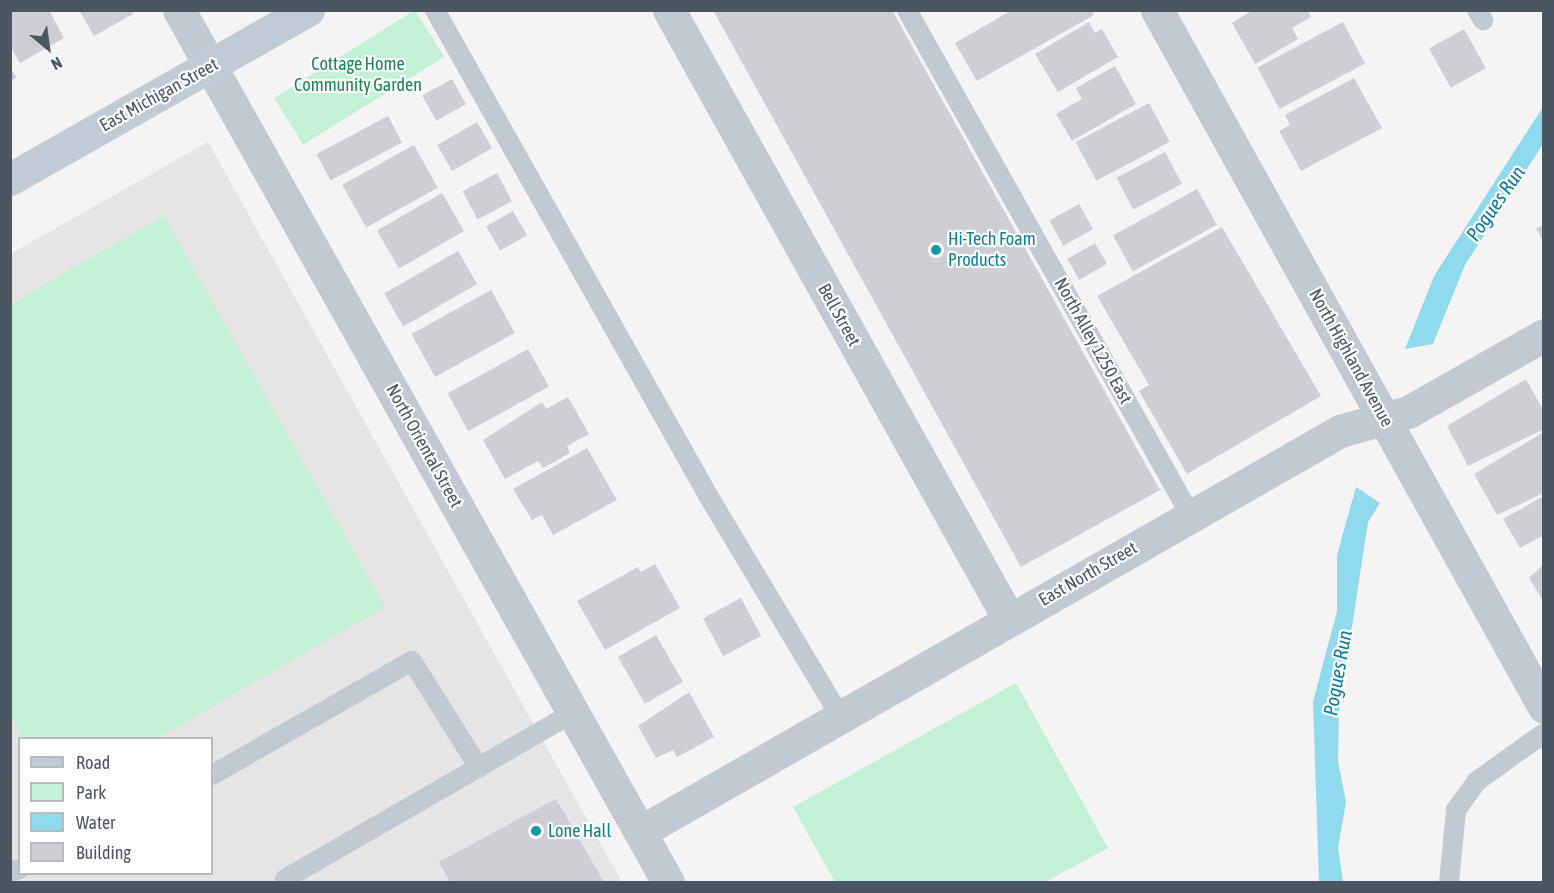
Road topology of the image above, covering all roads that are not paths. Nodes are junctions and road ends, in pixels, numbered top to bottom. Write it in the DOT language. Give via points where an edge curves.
graph roads {
  1 [pos="179,10"];
  2 [pos="308,10"];
  3 [pos="435,10"];
  4 [pos="669,10"];
  5 [pos="907,10"];
  6 [pos="1157,10"];
  7 [pos="210,66"];
  8 [pos="10,179"];
  9 [pos="1544,335"];
  10 [pos="1384,417"];
  11 [pos="1191,516"];
  12 [pos="1009,619"];
  13 [pos="1544,707"];
  14 [pos="574,712"];
  15 [pos="840,716"];
  16 [pos="1544,733"];
  17 [pos="478,768"];
  18 [pos="213,774"];
  19 [pos="640,832"];
  20 [pos="285,879"];
  21 [pos="668,882"];
  22 [pos="1449,882"];
  1 -- 7 [label="street, North Oriental Street"];
  2 -- 7 [label="main road, East Michigan Street"];
  3 -- 15 [label="lane" via="743,556"];
  4 -- 12 [label="street, Bell Street"];
  5 -- 11 [label="lane, North Alley 1250 East"];
  6 -- 10 [label="street, North Highland Avenue"];
  7 -- 8 [label="main road, East Michigan Street"];
  7 -- 14 [label="street, North Oriental Street"];
  9 -- 10 [label="street, East North Street" via="1408,412"];
  10 -- 11 [label="street, East North Street" via="1340,431"];
  10 -- 13 [label="street, North Highland Avenue"];
  11 -- 12 [label="street, East North Street"];
  12 -- 15 [label="street, East North Street"];
  14 -- 17 [label="lane"];
  14 -- 19 [label="street, North Oriental Street"];
  15 -- 19 [label="street, East North Street"];
  16 -- 22 [label="lane" via="1493,768 1456,810"];
  17 -- 18 [label="lane" via="412,662"];
  17 -- 20 [label="lane"];
  19 -- 21 [label="street, North Oriental Street"];
}
